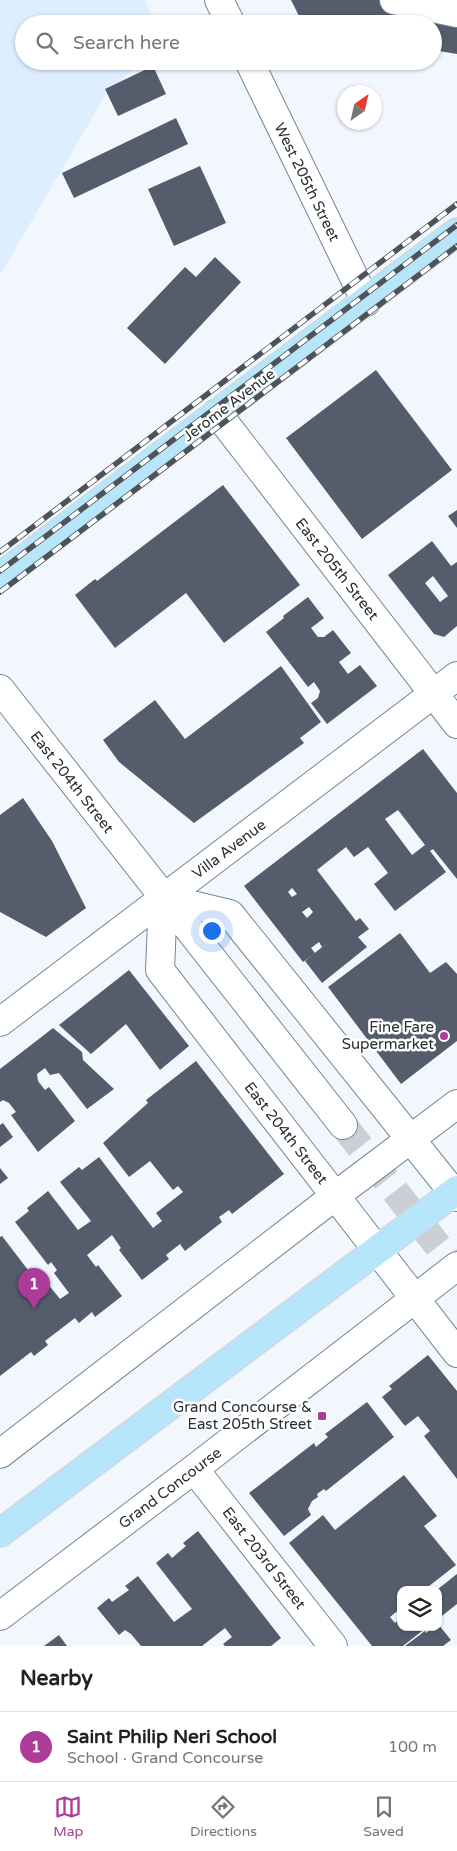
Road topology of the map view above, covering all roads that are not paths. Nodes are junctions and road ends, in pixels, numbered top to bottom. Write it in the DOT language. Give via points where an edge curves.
graph roads {
  1 [pos="219,0"];
  2 [pos="394,0"];
  3 [pos="457,13"];
  4 [pos="226,15"];
  5 [pos="253,70"];
  6 [pos="457,232"];
  7 [pos="366,302"];
  8 [pos="217,414"];
  9 [pos="0,578"];
  10 [pos="457,676"];
  11 [pos="0,689"];
  12 [pos="433,694"];
  13 [pos="457,724"];
  14 [pos="163,898"];
  15 [pos="0,1022"];
  16 [pos="457,1104"];
  17 [pos="343,1125"];
  18 [pos="411,1138"];
  19 [pos="456,1193"];
  20 [pos="335,1196"];
  21 [pos="376,1251"];
  22 [pos="457,1266"];
  23 [pos="414,1300"];
  24 [pos="457,1353"];
  25 [pos="0,1454"];
  26 [pos="194,1470"];
  27 [pos="0,1532"];
  28 [pos="0,1616"];
  29 [pos="333,1646"];
  1 -- 4 [label="street"];
  2 -- 3 [label="street"];
  5 -- 7 [label="street, West 205th Street"];
  6 -- 7 [label="main road, Jerome Avenue"];
  7 -- 8 [label="main road, Jerome Avenue"];
  8 -- 9 [label="main road, Jerome Avenue"];
  8 -- 12 [label="street, East 205th Street"];
  10 -- 12 [label="street, Villa Avenue"];
  11 -- 14 [label="street, East 204th Street"];
  12 -- 13 [label="street, East 205th Street"];
  12 -- 14 [label="street, Villa Avenue"];
  14 -- 15 [label="street, Villa Avenue"];
  14 -- 17 [label="street, East 204th Street"];
  14 -- 18 [label="street" via="230,914"];
  14 -- 20 [label="street, East 204th Street" via="160,970"];
  16 -- 18 [label="street"];
  18 -- 19 [label="street"];
  18 -- 20 [label="street"];
  19 -- 21 [label="main road"];
  20 -- 21 [label="street, East 204th Street"];
  20 -- 25 [label="street"];
  21 -- 23 [label="street, East 204th Street"];
  21 -- 27 [label="main road"];
  22 -- 23 [label="street, Grand Concourse"];
  23 -- 24 [label="street, East 204th Street"];
  23 -- 26 [label="street, Grand Concourse"];
  26 -- 28 [label="street, Grand Concourse"];
  26 -- 29 [label="street, East 203rd Street"];
}
